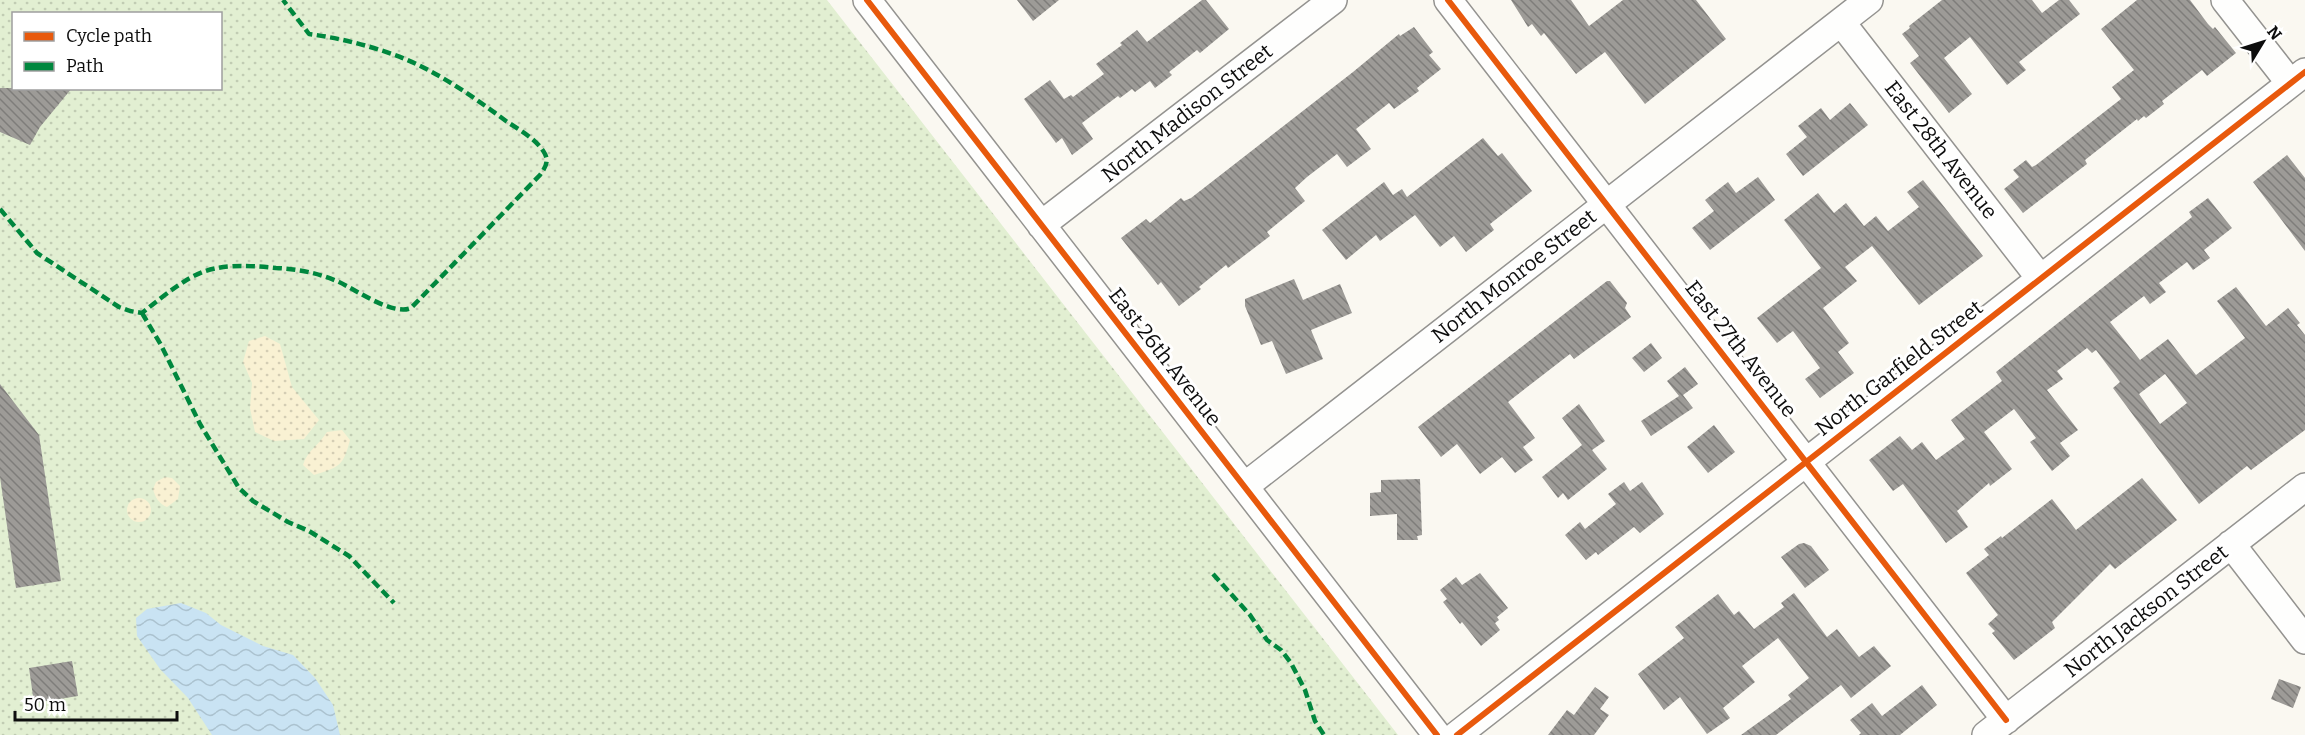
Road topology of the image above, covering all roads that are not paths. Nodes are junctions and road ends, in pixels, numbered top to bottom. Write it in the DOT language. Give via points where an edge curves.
graph roads {
  1 [pos="867,0"];
  2 [pos="1333,0"];
  3 [pos="1448,0"];
  4 [pos="1869,0"];
  5 [pos="2225,0"];
  6 [pos="1841,22"];
  7 [pos="2297,77"];
  8 [pos="1607,204"];
  9 [pos="1041,225"];
  10 [pos="2040,278"];
  11 [pos="1807,462"];
  12 [pos="1245,486"];
  13 [pos="2305,487"];
  14 [pos="2231,544"];
  15 [pos="2305,640"];
  16 [pos="1996,727"];
  17 [pos="1437,735"];
  18 [pos="1457,735"];
  1 -- 9 [label="street, East 26th Avenue"];
  2 -- 9 [label="street, North Madison Street"];
  3 -- 8 [label="street, East 27th Avenue"];
  4 -- 6 [label="street, North Monroe Street"];
  5 -- 7 [label="street"];
  6 -- 8 [label="street, North Monroe Street"];
  6 -- 10 [label="street, East 28th Avenue"];
  7 -- 10 [label="street, North Garfield Street"];
  8 -- 11 [label="street, East 27th Avenue"];
  8 -- 12 [label="street, North Monroe Street"];
  9 -- 12 [label="street, East 26th Avenue"];
  10 -- 11 [label="street, North Garfield Street"];
  11 -- 16 [label="street, East 27th Avenue"];
  11 -- 18 [label="street, North Garfield Street"];
  12 -- 17 [label="street, East 26th Avenue"];
  13 -- 14 [label="street, North Jackson Street"];
  14 -- 15 [label="street"];
  14 -- 16 [label="street, North Jackson Street"];
}
